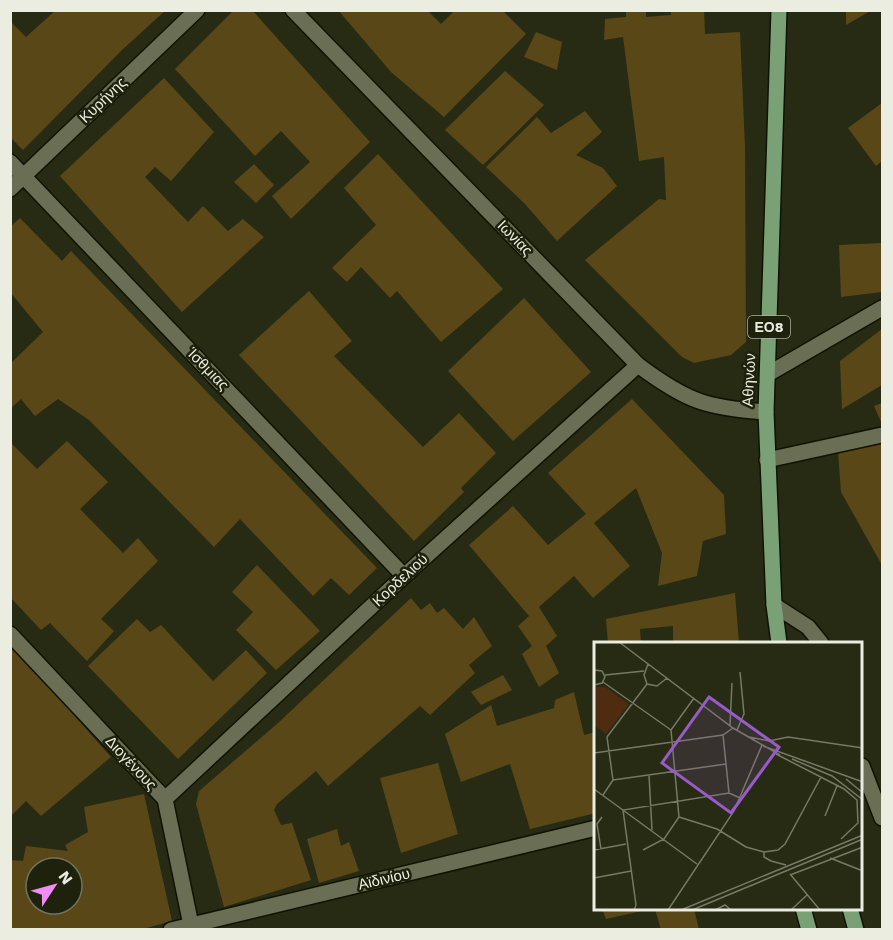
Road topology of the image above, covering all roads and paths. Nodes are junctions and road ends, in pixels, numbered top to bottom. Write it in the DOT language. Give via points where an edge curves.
graph roads {
  1 [pos="197,10"];
  2 [pos="294,10"];
  3 [pos="779,10"];
  4 [pos="10,162"];
  5 [pos="24,176"];
  6 [pos="10,189"];
  7 [pos="882,308"];
  8 [pos="638,365"];
  9 [pos="768,374"];
  10 [pos="766,412"];
  11 [pos="882,435"];
  12 [pos="767,460"];
  13 [pos="404,576"];
  14 [pos="774,605"];
  15 [pos="10,634"];
  16 [pos="779,642"];
  17 [pos="819,642"];
  18 [pos="863,771"];
  19 [pos="165,799"];
  20 [pos="882,818"];
  21 [pos="594,828"];
  22 [pos="803,910"];
  23 [pos="850,910"];
  24 [pos="191,925"];
  25 [pos="171,930"];
  26 [pos="809,930"];
  27 [pos="856,930"];
  1 -- 5 [label="street, Κυρήνης"];
  2 -- 8 [label="street, Ιωνίας"];
  3 -- 9 [label="main road, Αθηνών / ΕΟ8"];
  4 -- 5 [label="street, Ίσθμιας"];
  5 -- 6 [label="street, Κυρήνης"];
  5 -- 13 [label="street, Ίσθμιας"];
  7 -- 9 [label="street"];
  8 -- 10 [label="street, Ιωνίας" via="669,388 698,402 721,409"];
  8 -- 13 [label="street, Κορδελιού"];
  9 -- 10 [label="main road, Αθηνών / ΕΟ8"];
  10 -- 12 [label="main road, Αθηνών / ΕΟ8"];
  11 -- 12 [label="street"];
  12 -- 14 [label="main road, Αθηνών / ΕΟ8"];
  13 -- 19 [label="street, Κορδελιού"];
  14 -- 16 [label="main road, Αθηνών / ΕΟ8"];
  14 -- 17 [label="street" via="808,627"];
  15 -- 19 [label="street, Διογένους"];
  18 -- 20 [label="street"];
  19 -- 24 [label="street, Διογένους"];
  21 -- 24 [label="street, Αϊδινίου"];
  22 -- 26 [label="main road"];
  23 -- 27 [label="main road"];
  24 -- 25 [label="street, Αϊδινίου"];
}
